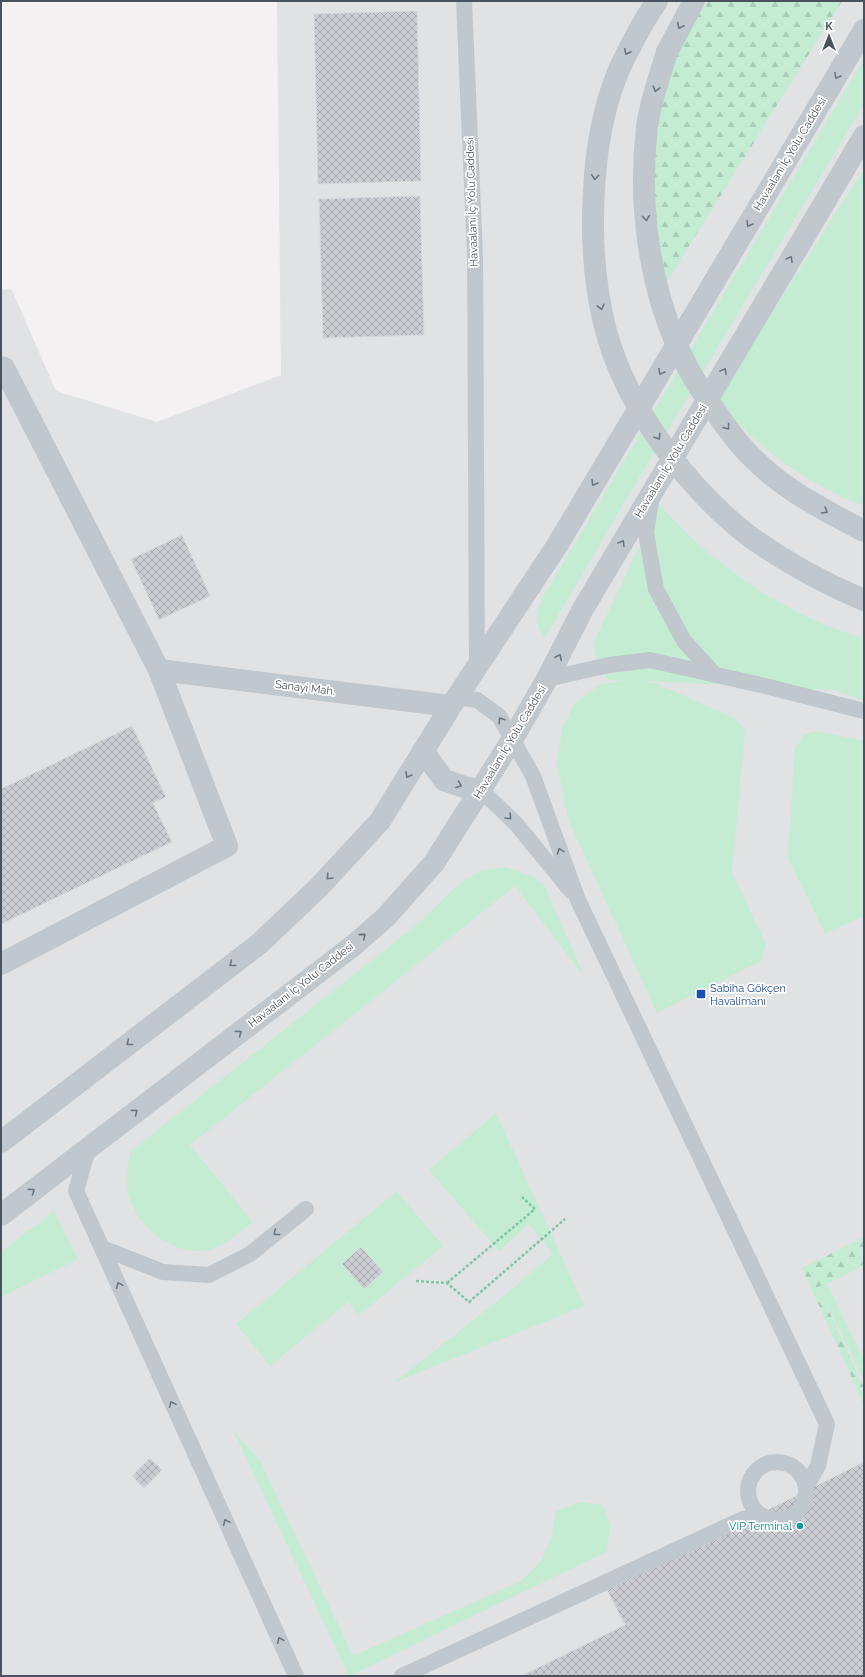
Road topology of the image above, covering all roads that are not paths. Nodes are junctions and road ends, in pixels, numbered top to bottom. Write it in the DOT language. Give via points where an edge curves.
graph roads {
  1 [pos="464,1"];
  2 [pos="694,1"];
  3 [pos="652,10"];
  4 [pos="864,30"];
  5 [pos="864,136"];
  6 [pos="1,367"];
  7 [pos="652,493"];
  8 [pos="864,531"];
  9 [pos="864,600"];
  10 [pos="477,666"];
  11 [pos="159,670"];
  12 [pos="715,675"];
  13 [pos="547,679"];
  14 [pos="454,701"];
  15 [pos="864,711"];
  16 [pos="512,740"];
  17 [pos="423,751"];
  18 [pos="481,790"];
  19 [pos="578,900"];
  20 [pos="1,964"];
  21 [pos="1,1142"];
  22 [pos="88,1149"];
  23 [pos="306,1208"];
  24 [pos="1,1215"];
  25 [pos="102,1248"];
  26 [pos="806,1487"];
  27 [pos="762,1516"];
  28 [pos="296,1676"];
  29 [pos="402,1676"];
  1 -- 10 [label="lane, Havaalanı İç Yolu Caddesi" via="475,255"];
  2 -- 8 [label="street, one-way, bridge" via="667,52 647,126 644,159 644,199 653,269 675,340 698,386 740,445 789,488 828,513"];
  3 -- 9 [label="street, one-way, bridge" via="618,72 598,143 594,179 592,221 598,295 617,361 638,405 662,444 683,472 724,514 784,560 827,584"];
  4 -- 10 [label="street, Havaalanı İç Yolu Caddesi, one-way" via="558,544"];
  7 -- 5 [label="street, Havaalanı İç Yolu Caddesi, one-way"];
  6 -- 11 [label="street" via="4,368"];
  7 -- 12 [label="lane" via="646,533 656,589 684,641"];
  13 -- 7 [label="street, Havaalanı İç Yolu Caddesi, one-way" via="583,609"];
  10 -- 14 [label="street, Havaalanı İç Yolu Caddesi"];
  11 -- 14 [label="street, Sanayi Mah."];
  11 -- 20 [label="street" via="227,846"];
  12 -- 13 [label="lane" via="650,660 609,665"];
  12 -- 15 [label="lane"];
  13 -- 16 [label="street, Havaalanı İç Yolu Caddesi"];
  16 -- 14 [label="lane, one-way" via="499,716 477,700"];
  14 -- 17 [label="street, Havaalanı İç Yolu Caddesi"];
  16 -- 18 [label="street, Havaalanı İç Yolu Caddesi"];
  19 -- 16 [label="lane, one-way" via="532,776"];
  17 -- 18 [label="street, one-way" via="444,780"];
  17 -- 21 [label="street, Havaalanı İç Yolu Caddesi, one-way" via="380,821 293,913 259,944"];
  18 -- 19 [label="lane, one-way" via="517,826"];
  22 -- 18 [label="street, Havaalanı İç Yolu Caddesi, one-way" via="354,945 386,917 434,863"];
  19 -- 26 [label="lane" via="827,1424 818,1466"];
  24 -- 22 [label="street, Havaalanı İç Yolu Caddesi, one-way"];
  22 -- 25 [label="lane" via="76,1191"];
  23 -- 25 [label="lane, one-way" via="250,1254 209,1275 163,1272"];
  28 -- 25 [label="lane, one-way"];
  26 -- 27 [label="lane" via="805,1500 799,1511 788,1518 775,1520"];
  26 -- 27 [label="lane" via="803,1477 786,1463 775,1462 763,1466 754,1474 749,1485 748,1497 753,1508"];
  27 -- 29 [label="lane" via="743,1519"];
}
